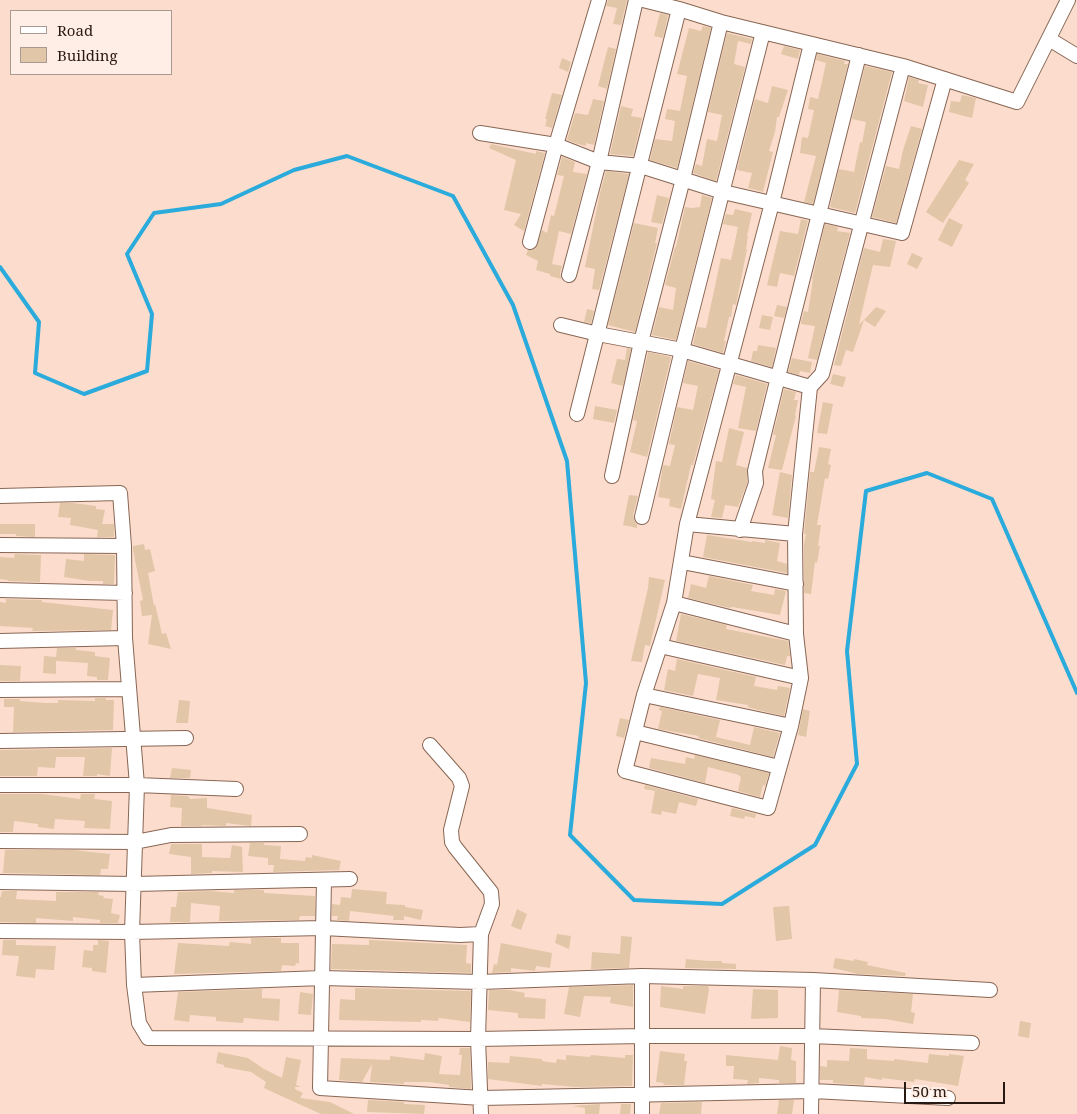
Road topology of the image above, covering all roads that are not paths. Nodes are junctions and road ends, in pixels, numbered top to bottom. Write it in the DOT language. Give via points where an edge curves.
graph roads {
  1 [pos="599,0"];
  2 [pos="636,0"];
  3 [pos="643,0"];
  4 [pos="1068,0"];
  5 [pos="679,9"];
  6 [pos="721,22"];
  7 [pos="763,32"];
  8 [pos="1049,39"];
  9 [pos="811,44"];
  10 [pos="859,55"];
  11 [pos="1077,56"];
  12 [pos="902,66"];
  13 [pos="945,79"];
  14 [pos="480,133"];
  15 [pos="556,145"];
  16 [pos="599,162"];
  17 [pos="641,166"];
  18 [pos="683,179"];
  19 [pos="723,192"];
  20 [pos="772,203"];
  21 [pos="818,214"];
  22 [pos="861,224"];
  23 [pos="530,242"];
  24 [pos="569,276"];
  25 [pos="561,325"];
  26 [pos="598,334"];
  27 [pos="640,342"];
  28 [pos="682,350"];
  29 [pos="729,363"];
  30 [pos="778,377"];
  31 [pos="810,387"];
  32 [pos="577,414"];
  33 [pos="612,476"];
  34 [pos="0,496"];
  35 [pos="642,517"];
  36 [pos="687,524"];
  37 [pos="740,530"];
  38 [pos="795,534"];
  39 [pos="0,545"];
  40 [pos="124,546"];
  41 [pos="682,562"];
  42 [pos="796,584"];
  43 [pos="0,590"];
  44 [pos="125,593"];
  45 [pos="674,603"];
  46 [pos="796,634"];
  47 [pos="125,638"];
  48 [pos="0,642"];
  49 [pos="660,646"];
  50 [pos="801,678"];
  51 [pos="129,689"];
  52 [pos="0,690"];
  53 [pos="644,695"];
  54 [pos="791,726"];
  55 [pos="635,732"];
  56 [pos="186,738"];
  57 [pos="134,739"];
  58 [pos="0,741"];
  59 [pos="430,745"];
  60 [pos="780,767"];
  61 [pos="0,785"];
  62 [pos="137,785"];
  63 [pos="236,789"];
  64 [pos="300,834"];
  65 [pos="0,841"];
  66 [pos="135,842"];
  67 [pos="350,879"];
  68 [pos="324,880"];
  69 [pos="0,882"];
  70 [pos="134,884"];
  71 [pos="323,928"];
  72 [pos="0,931"];
  73 [pos="132,932"];
  74 [pos="481,934"];
  75 [pos="642,976"];
  76 [pos="322,978"];
  77 [pos="813,980"];
  78 [pos="480,982"];
  79 [pos="134,985"];
  80 [pos="990,990"];
  81 [pos="642,1036"];
  82 [pos="812,1036"];
  83 [pos="322,1038"];
  84 [pos="478,1039"];
  85 [pos="972,1043"];
  86 [pos="812,1091"];
  87 [pos="642,1095"];
  88 [pos="482,1098"];
  89 [pos="948,1098"];
  90 [pos="481,1114"];
  91 [pos="642,1114"];
  92 [pos="811,1114"];
  1 -- 15 [label="street"];
  2 -- 16 [label="street"];
  3 -- 5 [label="street"];
  4 -- 8 [label="street"];
  5 -- 6 [label="street"];
  5 -- 17 [label="street"];
  6 -- 7 [label="street"];
  6 -- 18 [label="street"];
  7 -- 9 [label="street"];
  7 -- 19 [label="street"];
  8 -- 11 [label="street"];
  8 -- 13 [label="street" via="1017,102"];
  9 -- 10 [label="street"];
  9 -- 20 [label="street"];
  10 -- 12 [label="street"];
  10 -- 21 [label="street"];
  12 -- 13 [label="street"];
  12 -- 22 [label="street"];
  13 -- 22 [label="street" via="902,233"];
  14 -- 15 [label="street"];
  15 -- 16 [label="street"];
  15 -- 23 [label="street"];
  16 -- 17 [label="street"];
  16 -- 24 [label="street"];
  17 -- 18 [label="street"];
  17 -- 26 [label="street"];
  18 -- 19 [label="street"];
  18 -- 27 [label="street"];
  19 -- 20 [label="street"];
  19 -- 28 [label="street"];
  20 -- 21 [label="street"];
  20 -- 29 [label="street"];
  21 -- 22 [label="street"];
  21 -- 30 [label="street"];
  22 -- 31 [label="street" via="822,374"];
  25 -- 26 [label="street"];
  26 -- 27 [label="street"];
  26 -- 32 [label="street"];
  27 -- 28 [label="street"];
  27 -- 33 [label="street"];
  28 -- 29 [label="street"];
  28 -- 35 [label="street"];
  29 -- 30 [label="street"];
  29 -- 36 [label="street"];
  30 -- 31 [label="street"];
  30 -- 37 [label="street" via="755,471 756,483"];
  31 -- 38 [label="street"];
  34 -- 40 [label="street" via="120,493"];
  36 -- 37 [label="street"];
  36 -- 41 [label="street"];
  37 -- 38 [label="street"];
  38 -- 42 [label="street"];
  39 -- 40 [label="street"];
  40 -- 44 [label="street"];
  41 -- 42 [label="street"];
  41 -- 45 [label="street"];
  42 -- 46 [label="street"];
  43 -- 44 [label="street"];
  44 -- 47 [label="street"];
  45 -- 46 [label="street"];
  45 -- 49 [label="street"];
  46 -- 50 [label="street"];
  47 -- 48 [label="street"];
  47 -- 51 [label="street"];
  49 -- 50 [label="street"];
  49 -- 53 [label="street"];
  50 -- 54 [label="street"];
  51 -- 52 [label="street"];
  51 -- 57 [label="street"];
  53 -- 54 [label="street"];
  53 -- 55 [label="street"];
  54 -- 60 [label="street"];
  55 -- 60 [label="street"];
  55 -- 60 [label="street" via="625,771 768,808"];
  56 -- 57 [label="street"];
  57 -- 58 [label="street"];
  57 -- 62 [label="street"];
  59 -- 74 [label="street" via="460,778 462,786 452,842 491,892 492,904"];
  61 -- 62 [label="street"];
  62 -- 63 [label="street"];
  62 -- 66 [label="street"];
  64 -- 66 [label="street" via="171,835"];
  65 -- 66 [label="street"];
  66 -- 70 [label="street"];
  67 -- 68 [label="street"];
  68 -- 70 [label="street"];
  68 -- 71 [label="street"];
  69 -- 70 [label="street"];
  70 -- 73 [label="street"];
  71 -- 73 [label="street"];
  71 -- 74 [label="street"];
  71 -- 76 [label="street"];
  72 -- 73 [label="street"];
  73 -- 79 [label="street"];
  74 -- 78 [label="street"];
  75 -- 77 [label="street"];
  75 -- 78 [label="street"];
  75 -- 81 [label="street"];
  76 -- 78 [label="street"];
  76 -- 79 [label="street"];
  76 -- 83 [label="street"];
  77 -- 80 [label="street"];
  77 -- 82 [label="street"];
  78 -- 84 [label="street"];
  79 -- 83 [label="street" via="139,1023 148,1038"];
  81 -- 82 [label="street"];
  81 -- 84 [label="street"];
  81 -- 87 [label="street"];
  82 -- 85 [label="street"];
  82 -- 86 [label="street"];
  83 -- 84 [label="street"];
  83 -- 88 [label="street" via="320,1088"];
  84 -- 88 [label="street"];
  86 -- 87 [label="street"];
  86 -- 89 [label="street"];
  86 -- 92 [label="street"];
  87 -- 88 [label="street"];
  87 -- 91 [label="street"];
  88 -- 90 [label="street"];
}
